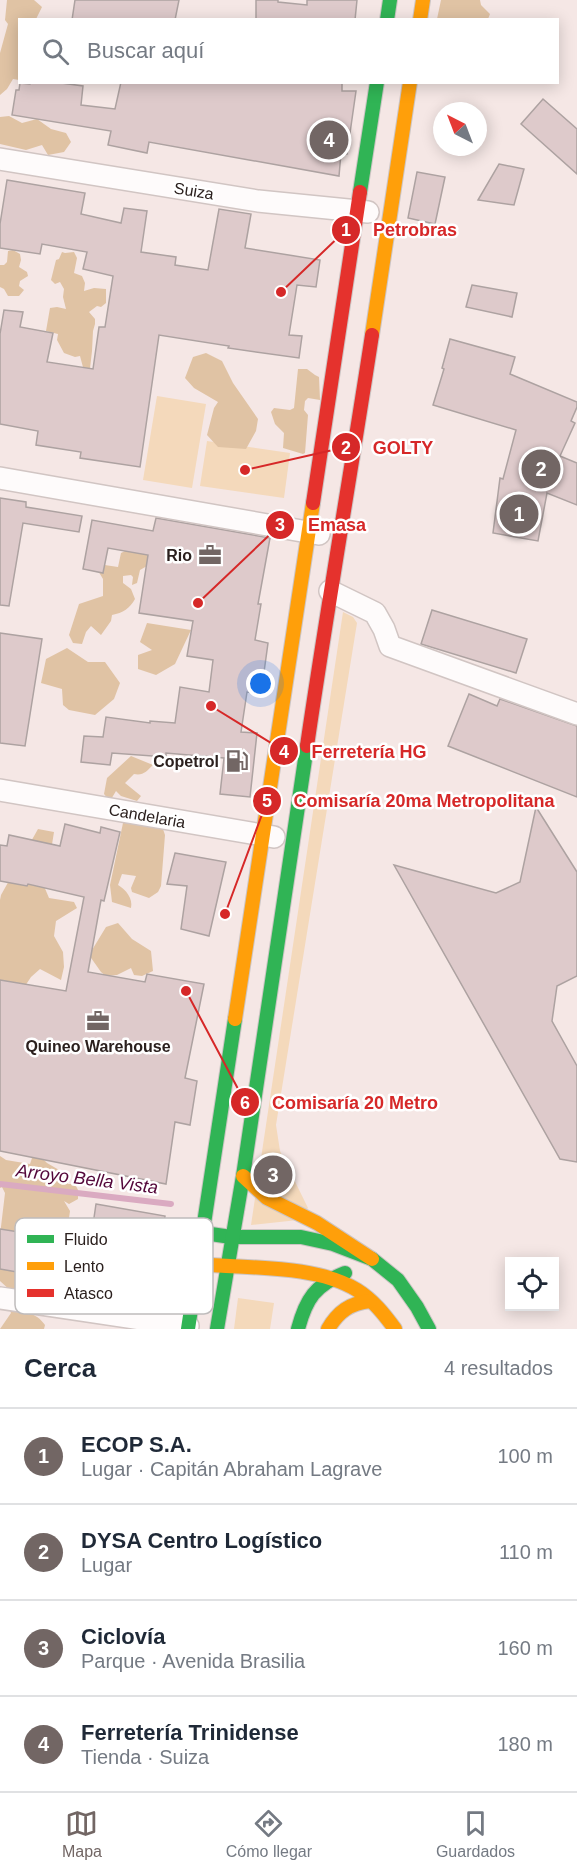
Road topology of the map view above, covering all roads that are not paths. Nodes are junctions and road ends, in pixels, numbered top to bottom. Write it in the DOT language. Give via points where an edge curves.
graph roads {
  1 [pos="390,0"];
  2 [pos="423,0"];
  3 [pos="387,18"];
  4 [pos="420,18"];
  5 [pos="377,84"];
  6 [pos="410,84"];
  7 [pos="0,159"];
  8 [pos="358,211"];
  9 [pos="390,216"];
  10 [pos="0,478"];
  11 [pos="309,532"];
  12 [pos="341,537"];
  13 [pos="330,591"];
  14 [pos="577,714"];
  15 [pos="0,790"];
  16 [pos="263,836"];
  17 [pos="294,839"];
  18 [pos="243,1176"];
  19 [pos="204,1218"];
  20 [pos="213,1235"];
  21 [pos="231,1237"];
  22 [pos="372,1259"];
  23 [pos="213,1266"];
  24 [pos="226,1268"];
  25 [pos="332,1279"];
  26 [pos="0,1298"];
  27 [pos="15,1300"];
  28 [pos="370,1301"];
  29 [pos="417,1307"];
  30 [pos="104,1314"];
  31 [pos="188,1327"];
  32 [pos="217,1329"];
  33 [pos="298,1329"];
  34 [pos="328,1329"];
  35 [pos="395,1329"];
  36 [pos="429,1329"];
  1 -- 3 [label="main road"];
  2 -- 4 [label="main road"];
  5 -- 8 [label="main road"];
  6 -- 9 [label="main road"];
  7 -- 8 [label="street, Suiza" via="258,201"];
  8 -- 9 [label="street, Suiza"];
  8 -- 11 [label="main road"];
  9 -- 12 [label="main road"];
  10 -- 11 [label="street"];
  11 -- 12 [label="street"];
  11 -- 16 [label="main road"];
  12 -- 13 [label="main road"];
  13 -- 14 [label="street" via="375,613 390,646"];
  13 -- 17 [label="main road"];
  15 -- 16 [label="street, Candelaria"];
  16 -- 17 [label="street, Candelaria"];
  16 -- 19 [label="main road"];
  17 -- 18 [label="main road"];
  18 -- 21 [label="main road"];
  18 -- 22 [label="main road" via="267,1198 317,1223"];
  20 -- 21 [label="main road"];
  21 -- 22 [label="main road" via="301,1237"];
  21 -- 24 [label="main road"];
  22 -- 29 [label="main road" via="398,1281"];
  23 -- 24 [label="main road"];
  24 -- 25 [label="main road" via="290,1270"];
  24 -- 32 [label="main road"];
  25 -- 28 [label="main road" via="355,1288"];
  25 -- 29 [label="main road" via="350,1272 385,1280"];
  25 -- 33 [label="main road" via="307,1301"];
  26 -- 27 [label="street"];
  28 -- 34 [label="main road" via="358,1301 340,1311"];
  28 -- 35 [label="main road" via="387,1315"];
  29 -- 36 [label="main road"];
  30 -- 31 [label="street"];
}
